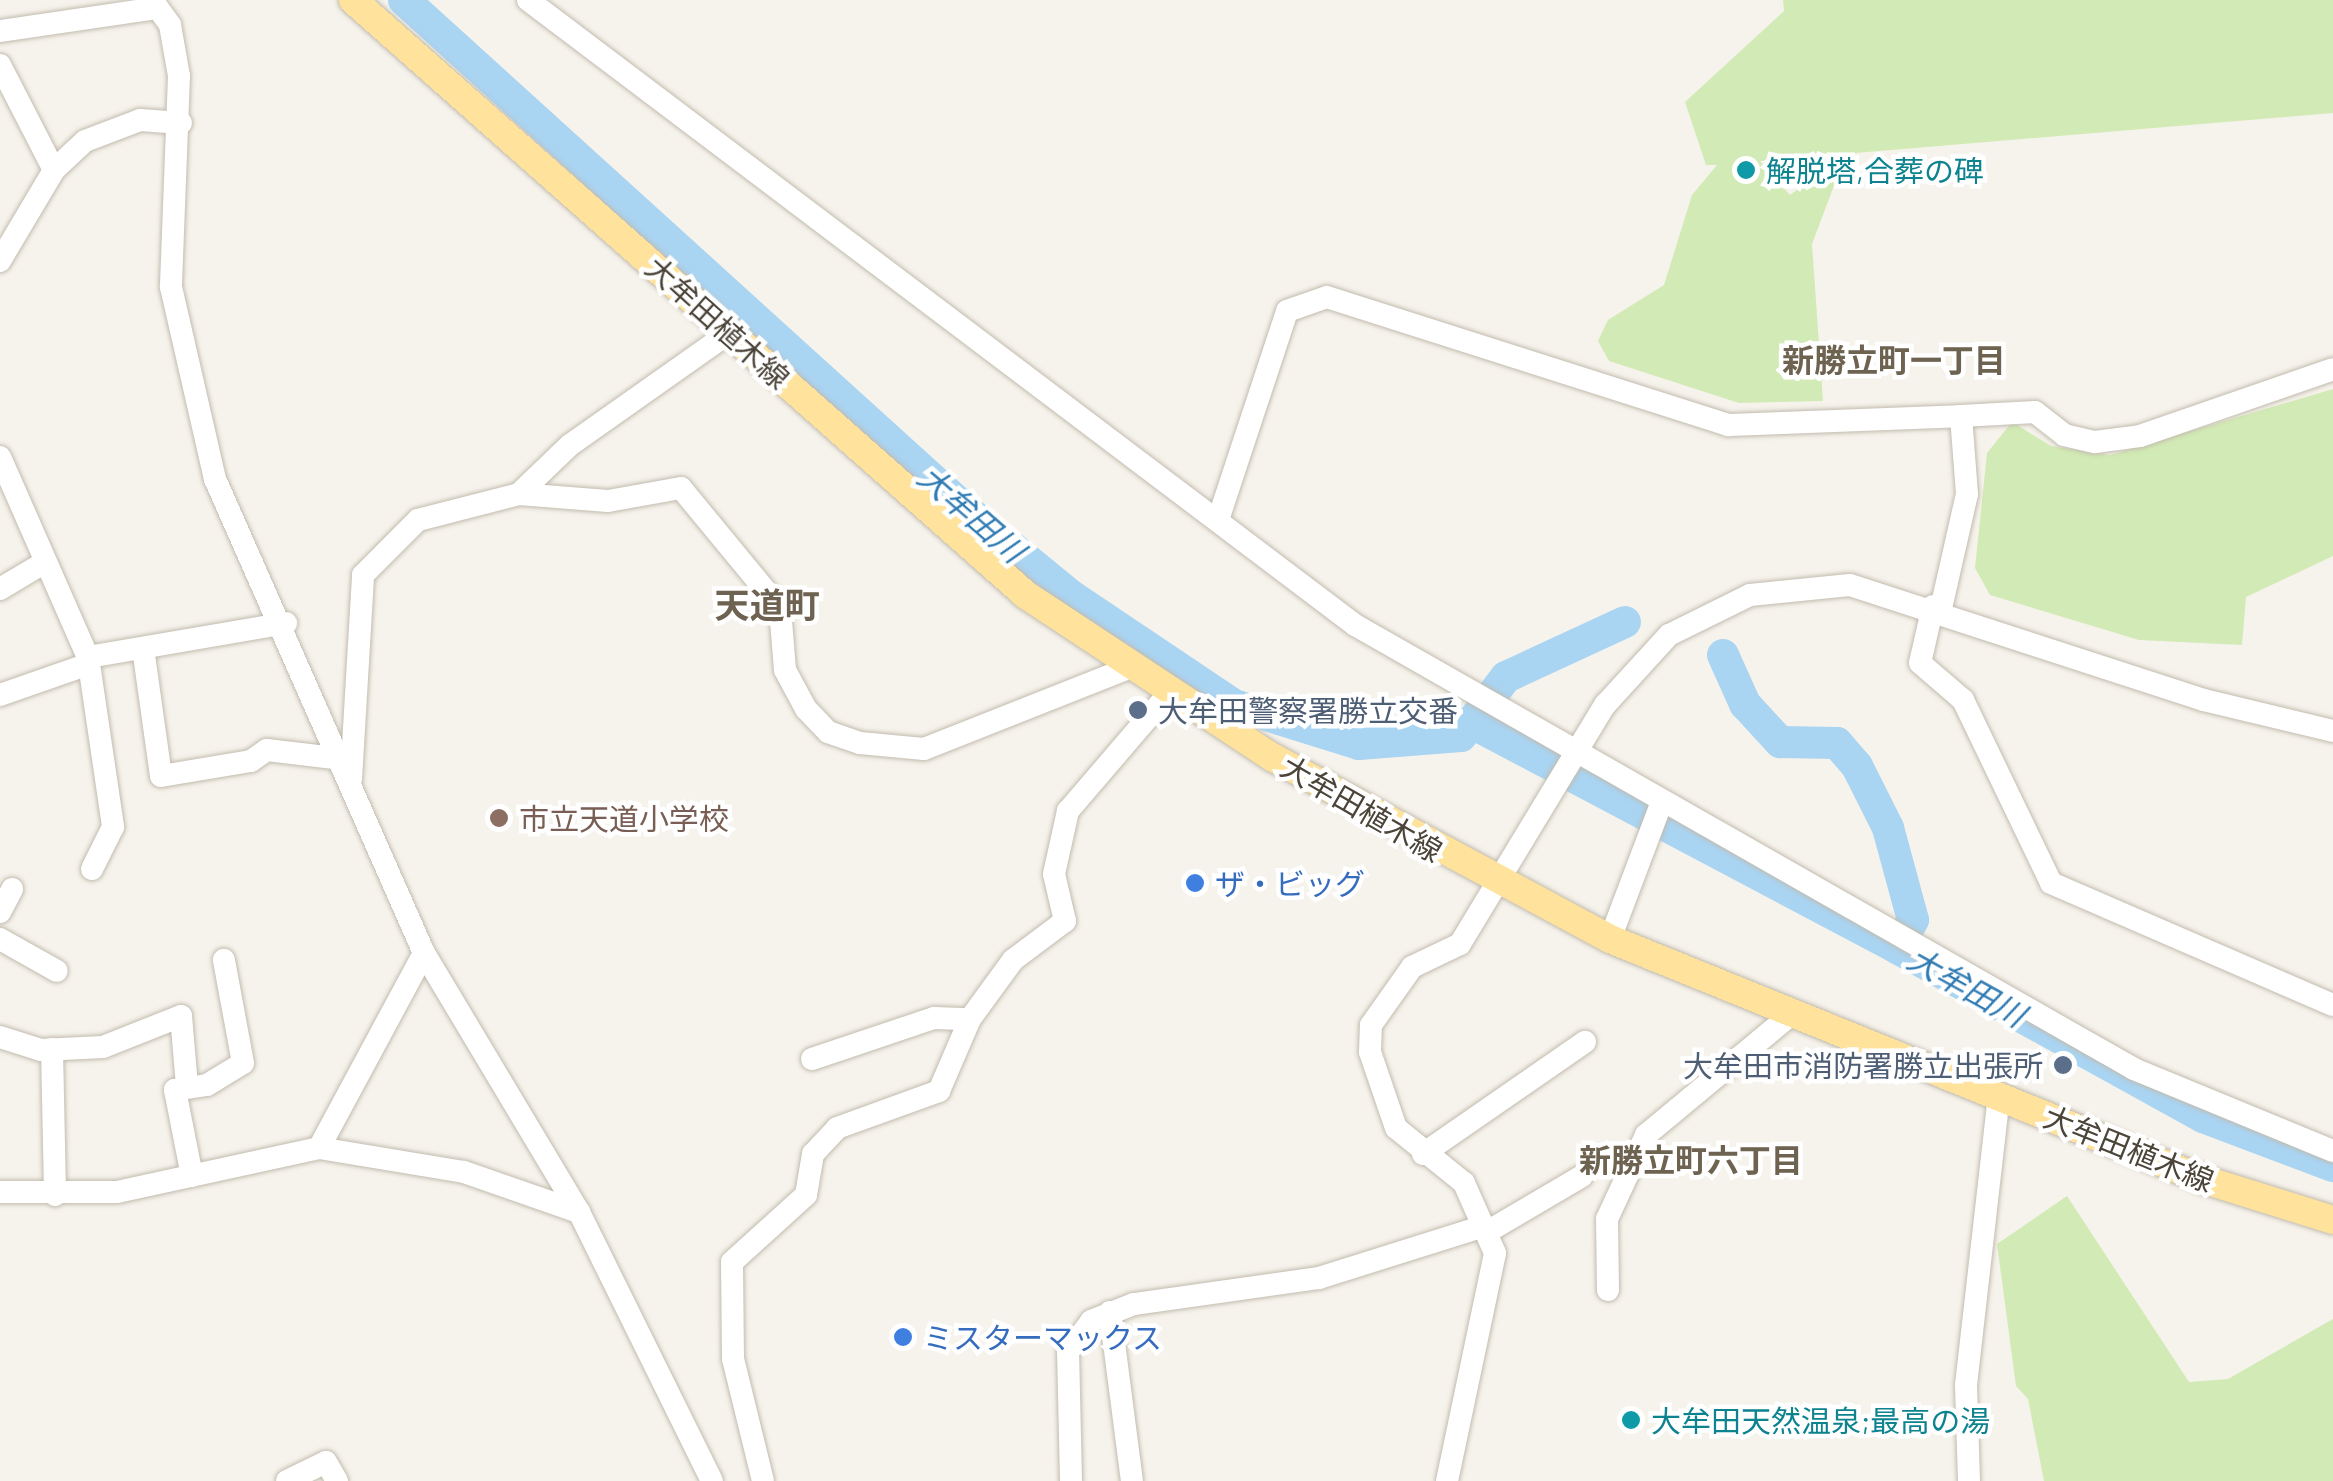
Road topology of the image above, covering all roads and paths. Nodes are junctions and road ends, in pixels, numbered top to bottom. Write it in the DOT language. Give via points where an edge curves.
graph roads {
  1 [pos="353,0"];
  2 [pos="528,0"];
  3 [pos="154,4"];
  4 [pos="0,31"];
  5 [pos="0,65"];
  6 [pos="181,124"];
  7 [pos="54,170"];
  8 [pos="0,260"];
  9 [pos="730,332"];
  10 [pos="2333,369"];
  11 [pos="1960,416"];
  12 [pos="0,457"];
  13 [pos="518,494"];
  14 [pos="1218,520"];
  15 [pos="42,564"];
  16 [pos="0,589"];
  17 [pos="1937,607"];
  18 [pos="286,623"];
  19 [pos="143,648"];
  20 [pos="89,661"];
  21 [pos="1129,668"];
  22 [pos="1169,693"];
  23 [pos="0,694"];
  24 [pos="2333,731"];
  25 [pos="1570,759"];
  26 [pos="347,769"];
  27 [pos="1656,817"];
  28 [pos="92,869"];
  29 [pos="1500,885"];
  30 [pos="12,888"];
  31 [pos="0,912"];
  32 [pos="0,939"];
  33 [pos="1610,939"];
  34 [pos="424,953"];
  35 [pos="224,960"];
  36 [pos="57,971"];
  37 [pos="2333,1005"];
  38 [pos="1794,1012"];
  39 [pos="970,1019"];
  40 [pos="0,1038"];
  41 [pos="1585,1042"];
  42 [pos="52,1049"];
  43 [pos="812,1059"];
  44 [pos="187,1086"];
  45 [pos="1999,1095"];
  46 [pos="319,1148"];
  47 [pos="2333,1151"];
  48 [pos="1423,1154"];
  49 [pos="192,1176"];
  50 [pos="1582,1176"];
  51 [pos="0,1192"];
  52 [pos="55,1195"];
  53 [pos="579,1212"];
  54 [pos="2333,1220"];
  55 [pos="1486,1229"];
  56 [pos="1608,1290"];
  57 [pos="1110,1312"];
  58 [pos="1449,1480"];
  59 [pos="287,1481"];
  60 [pos="337,1481"];
  61 [pos="712,1481"];
  62 [pos="763,1481"];
  63 [pos="1070,1481"];
  64 [pos="1132,1481"];
  65 [pos="1969,1481"];
  1 -- 9 [label="main road, 大牟田植木線"];
  2 -- 14 [label="street"];
  3 -- 4 [label="street"];
  3 -- 6 [label="street" via="176,44"];
  5 -- 7 [label="street"];
  6 -- 7 [label="street" via="106,129"];
  6 -- 18 [label="street" via="169,226 180,353 215,479"];
  7 -- 8 [label="street"];
  9 -- 13 [label="street" via="570,445"];
  9 -- 21 [label="main road, 大牟田植木線" via="1026,594"];
  10 -- 11 [label="street" via="2140,436 2095,442 2064,435 2035,412"];
  11 -- 14 [label="street" via="1728,425 1312,296 1287,311 1277,332"];
  11 -- 17 [label="street" via="1967,494"];
  12 -- 15 [label="street"];
  13 -- 21 [label="street" via="608,501 681,488 780,608 784,670 806,709 828,732 860,743 924,749"];
  13 -- 26 [label="street" via="418,520 363,575"];
  14 -- 25 [label="street" via="1314,598"];
  15 -- 16 [label="street"];
  15 -- 20 [label="street"];
  17 -- 24 [label="street" via="2204,700"];
  17 -- 25 [label="street" via="1882,590 1797,585 1714,608 1636,664"];
  17 -- 37 [label="street" via="1920,663 1972,714 2052,883"];
  18 -- 19 [label="street"];
  18 -- 26 [label="street"];
  19 -- 20 [label="street"];
  19 -- 26 [label="street" via="162,776 251,761 266,750"];
  20 -- 23 [label="street"];
  20 -- 28 [label="street" via="113,826"];
  21 -- 22 [label="main road, 大牟田植木線"];
  22 -- 29 [label="main road, 大牟田植木線"];
  22 -- 39 [label="street" via="1068,811 1054,874 1065,921 1013,960"];
  25 -- 27 [label="street"];
  25 -- 29 [label="street"];
  26 -- 34 [label="street"];
  27 -- 33 [label="street"];
  27 -- 47 [label="street" via="1907,939 2149,1076"];
  29 -- 33 [label="main road, 大牟田植木線"];
  29 -- 48 [label="street" via="1460,944 1412,967 1371,1025 1386,1104"];
  30 -- 31 [label="street"];
  32 -- 36 [label="street"];
  33 -- 38 [label="main road, 大牟田植木線"];
  34 -- 46 [label="street"];
  34 -- 53 [label="street"];
  35 -- 44 [label="street" via="243,1063"];
  38 -- 45 [label="main road, 大牟田植木線"];
  38 -- 56 [label="street" via="1646,1135 1607,1220"];
  39 -- 43 [label="street" via="934,1018"];
  39 -- 62 [label="street" via="940,1090 837,1128 813,1154 806,1196 732,1262 734,1359"];
  40 -- 42 [label="street"];
  41 -- 48 [label="street"];
  42 -- 44 [label="street" via="103,1046 181,1016"];
  42 -- 52 [label="street"];
  44 -- 49 [label="street" via="176,1090"];
  45 -- 54 [label="main road, 大牟田植木線" via="2202,1179"];
  45 -- 65 [label="street" via="1966,1385"];
  46 -- 49 [label="street"];
  46 -- 53 [label="street" via="464,1172"];
  48 -- 55 [label="street" via="1464,1183"];
  49 -- 52 [label="street"];
  50 -- 55 [label="street"];
  51 -- 52 [label="street"];
  53 -- 61 [label="street"];
  55 -- 57 [label="street" via="1319,1278"];
  55 -- 58 [label="street" via="1494,1285"];
  57 -- 63 [label="street" via="1068,1352"];
  57 -- 64 [label="street"];
  59 -- 60 [label="street" via="326,1462"];
}
